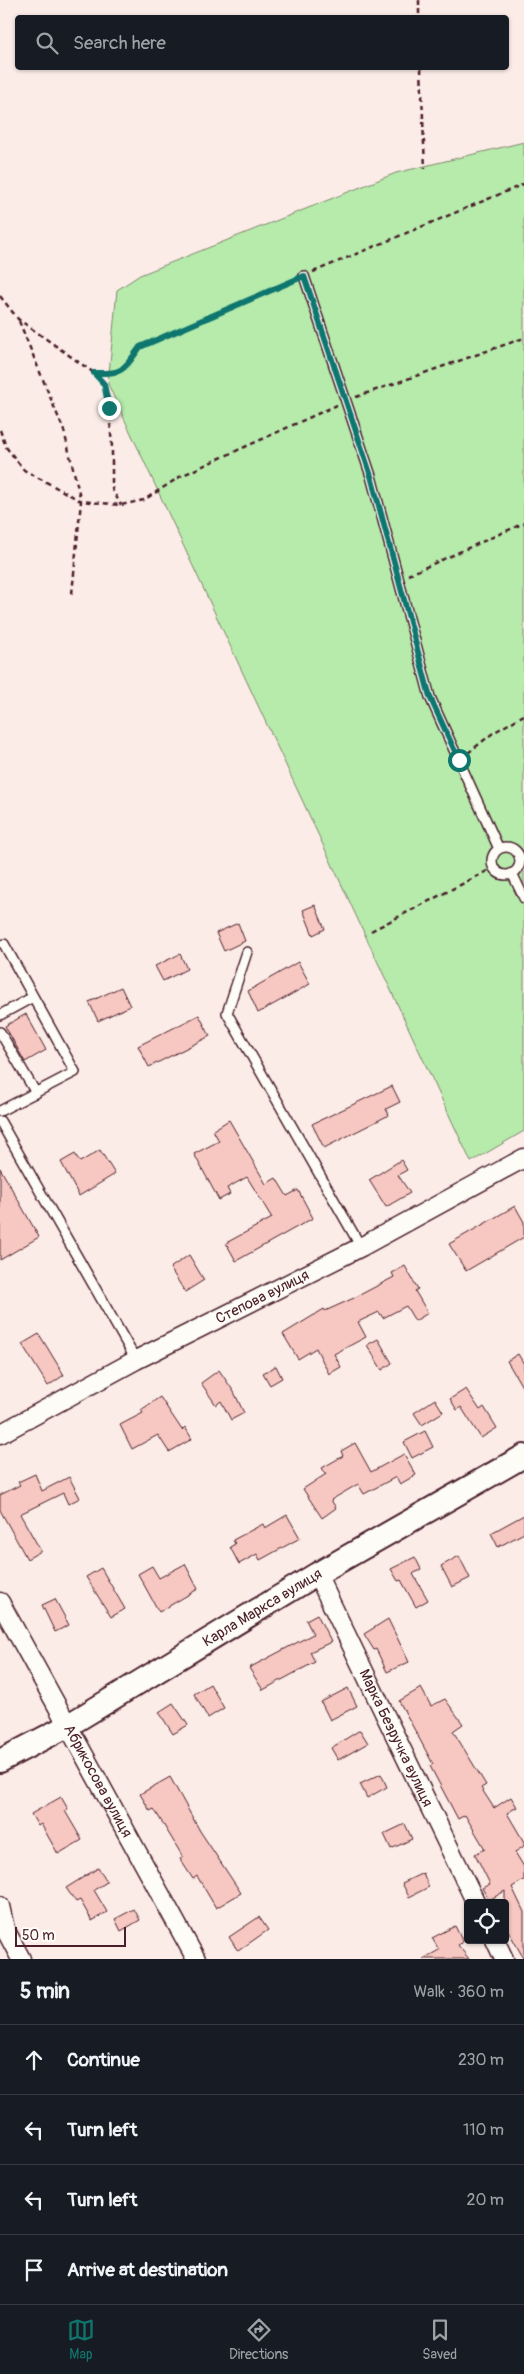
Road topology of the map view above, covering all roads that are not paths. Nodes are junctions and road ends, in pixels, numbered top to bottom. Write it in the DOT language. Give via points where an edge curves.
graph roads {
  1 [pos="304,276"];
  2 [pos="499,849"];
  3 [pos="512,873"];
  4 [pos="524,898"];
  5 [pos="4,944"];
  6 [pos="247,952"];
  7 [pos="33,997"];
  8 [pos="0,1015"];
  9 [pos="0,1032"];
  10 [pos="36,1093"];
  11 [pos="0,1112"];
  12 [pos="0,1121"];
  13 [pos="524,1158"];
  14 [pos="361,1247"];
  15 [pos="136,1360"];
  16 [pos="0,1434"];
  17 [pos="524,1456"];
  18 [pos="317,1574"];
  19 [pos="0,1602"];
  20 [pos="67,1726"];
  21 [pos="0,1760"];
  22 [pos="474,1899"];
  23 [pos="0,1906"];
  24 [pos="497,1944"];
  25 [pos="21,1959"];
  26 [pos="196,1959"];
  27 [pos="504,1959"];
  1 -- 2 [label="lane" via="371,476 430,697"];
  2 -- 3 [label="lane" via="509,848 518,854 519,865"];
  2 -- 3 [label="lane" via="492,857 493,868 502,875"];
  3 -- 4 [label="lane"];
  5 -- 7 [label="lane"];
  6 -- 14 [label="lane" via="226,1013"];
  7 -- 8 [label="lane"];
  7 -- 10 [label="lane" via="75,1072"];
  9 -- 10 [label="lane"];
  10 -- 11 [label="lane"];
  12 -- 15 [label="lane"];
  13 -- 14 [label="street, Степова вулиця"];
  14 -- 15 [label="street, Степова вулиця"];
  15 -- 16 [label="street, Степова вулиця"];
  17 -- 18 [label="street, Карла Маркса вулиця"];
  18 -- 20 [label="street, Карла Маркса вулиця"];
  18 -- 22 [label="street, Марка Безручка вулиця"];
  19 -- 20 [label="street, Абрикосова вулиця"];
  20 -- 21 [label="street, Карла Маркса вулиця"];
  20 -- 26 [label="street, Абрикосова вулиця"];
  23 -- 25 [label="street" via="5,1929"];
  24 -- 27 [label="street"];
}
